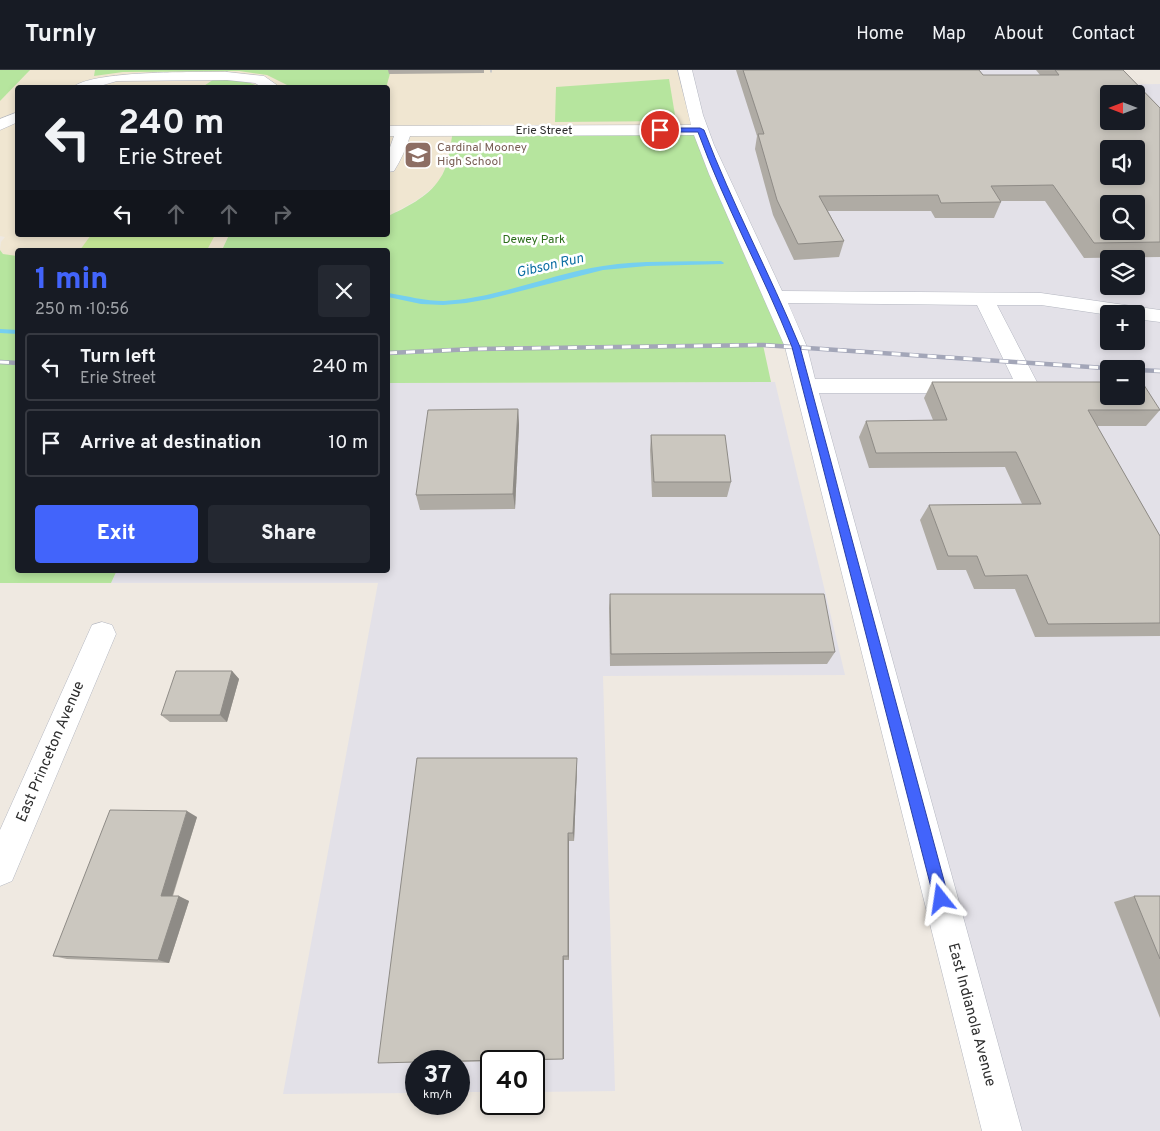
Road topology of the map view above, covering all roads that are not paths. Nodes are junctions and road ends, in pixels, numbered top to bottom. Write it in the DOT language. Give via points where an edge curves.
graph roads {
  1 [pos="685,70"];
  2 [pos="86,85"];
  3 [pos="269,85"];
  4 [pos="15,118"];
  5 [pos="0,125"];
  6 [pos="700,130"];
  7 [pos="0,131"];
  8 [pos="15,131"];
  9 [pos="390,131"];
  10 [pos="404,131"];
  11 [pos="390,163"];
  12 [pos="776,296"];
  13 [pos="984,298"];
  14 [pos="1160,316"];
  15 [pos="807,386"];
  16 [pos="102,634"];
  17 [pos="0,869"];
  18 [pos="1002,1131"];
  1 -- 6 [label="street, East Indianola Avenue"];
  2 -- 3 [label="street" via="117,77 227,76 259,79"];
  4 -- 5 [label="street"];
  6 -- 10 [label="street, Erie Street"];
  6 -- 12 [label="street, East Indianola Avenue"];
  7 -- 8 [label="street"];
  9 -- 10 [label="street, Erie Street"];
  10 -- 11 [label="street"];
  12 -- 13 [label="street"];
  12 -- 15 [label="street, East Indianola Avenue"];
  13 -- 14 [label="street" via="1041,299"];
  13 -- 15 [label="street" via="1028,386"];
  15 -- 18 [label="street, East Indianola Avenue"];
  16 -- 17 [label="street, East Princeton Avenue"];
}
